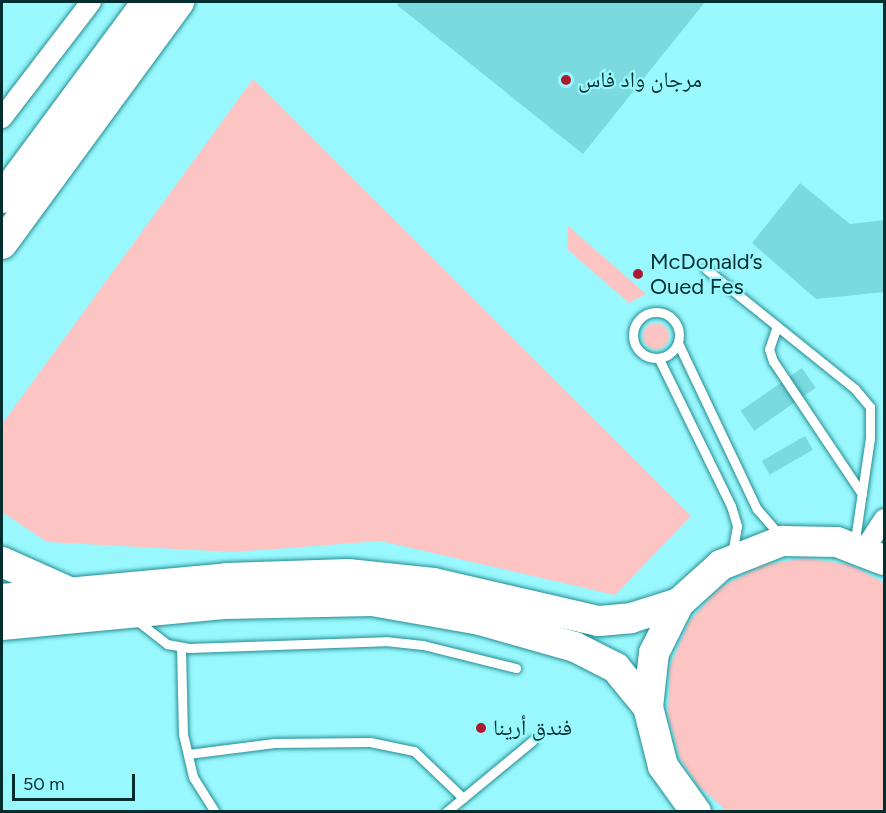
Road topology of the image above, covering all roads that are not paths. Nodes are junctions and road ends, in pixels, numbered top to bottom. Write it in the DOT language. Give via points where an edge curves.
graph roads {
  1 [pos="91,2"];
  2 [pos="147,2"];
  3 [pos="179,2"];
  4 [pos="2,118"];
  5 [pos="2,198"];
  6 [pos="2,244"];
  7 [pos="706,269"];
  8 [pos="777,326"];
  9 [pos="678,343"];
  10 [pos="659,359"];
  11 [pos="862,494"];
  12 [pos="885,519"];
  13 [pos="786,541"];
  14 [pos="868,552"];
  15 [pos="730,559"];
  16 [pos="2,562"];
  17 [pos="70,592"];
  18 [pos="2,599"];
  19 [pos="680,603"];
  20 [pos="127,611"];
  21 [pos="2,625"];
  22 [pos="181,647"];
  23 [pos="516,668"];
  24 [pos="648,708"];
  25 [pos="532,741"];
  26 [pos="188,754"];
  27 [pos="463,798"];
  28 [pos="214,812"];
  29 [pos="446,812"];
  30 [pos="696,812"];
  1 -- 4 [label="street"];
  2 -- 5 [label="main road"];
  3 -- 6 [label="main road"];
  7 -- 8 [label="lane"];
  8 -- 11 [label="lane" via="769,349 773,361"];
  8 -- 11 [label="lane" via="855,389 870,407"];
  9 -- 10 [label="lane"];
  9 -- 10 [label="lane" via="677,326 670,317 657,312 639,319 633,332 634,346 645,356"];
  9 -- 13 [label="lane" via="757,509"];
  10 -- 15 [label="lane" via="731,506 737,526"];
  11 -- 14 [label="lane"];
  12 -- 14 [label="street"];
  13 -- 14 [label="main road" via="819,540"];
  13 -- 15 [label="main road"];
  15 -- 19 [label="main road" via="706,576"];
  16 -- 17 [label="main road"];
  17 -- 18 [label="main road"];
  17 -- 19 [label="main road" via="227,578 348,574 434,583 599,621 640,616"];
  19 -- 24 [label="main road" via="654,653"];
  20 -- 21 [label="main road"];
  20 -- 22 [label="lane" via="167,644"];
  20 -- 24 [label="main road" via="321,600 420,607 535,635 598,657 616,668"];
  22 -- 23 [label="lane" via="384,641 423,645"];
  22 -- 26 [label="lane" via="179,701"];
  24 -- 30 [label="main road" via="663,766"];
  25 -- 27 [label="lane"];
  26 -- 27 [label="lane" via="274,743 370,742 414,751"];
  26 -- 28 [label="lane" via="193,777"];
  27 -- 29 [label="lane"];
}
